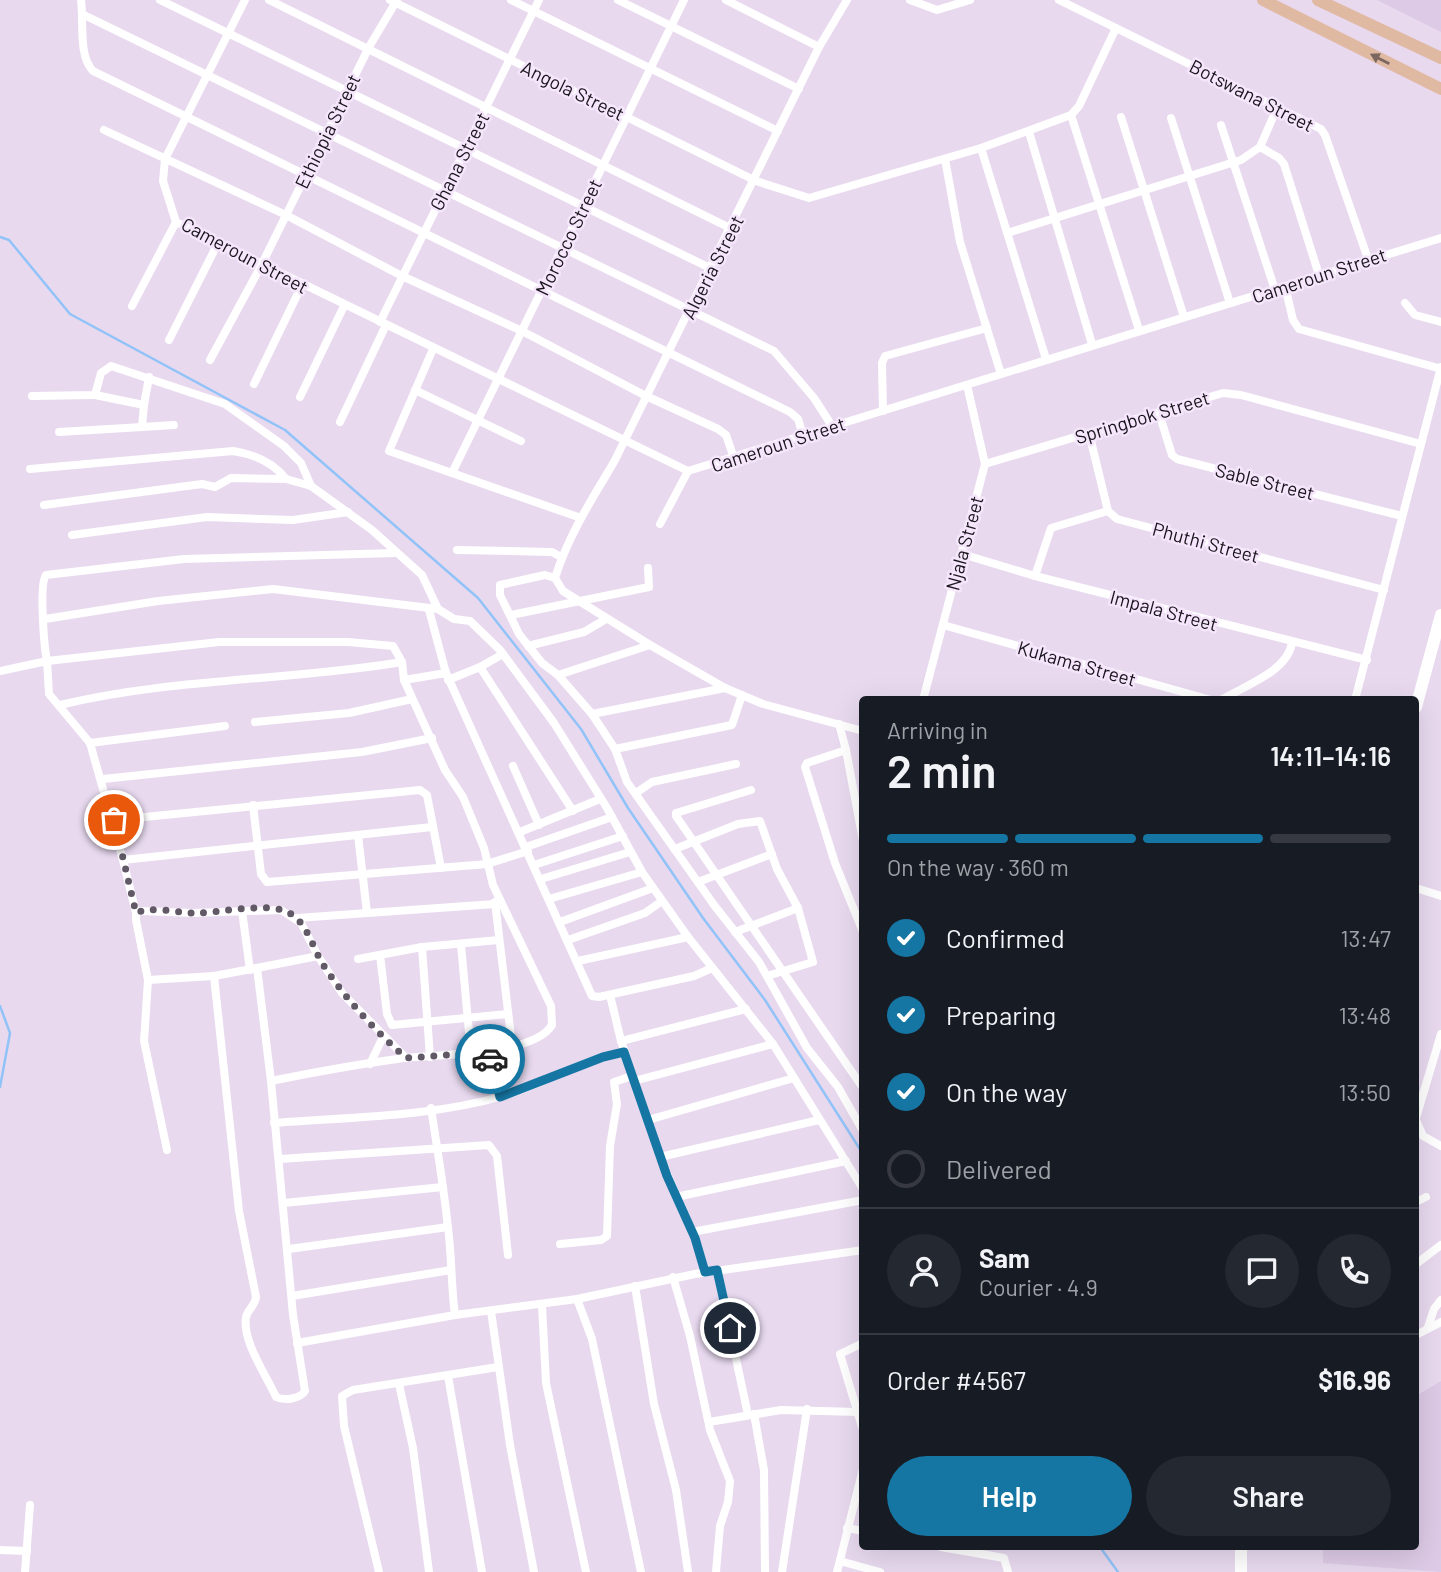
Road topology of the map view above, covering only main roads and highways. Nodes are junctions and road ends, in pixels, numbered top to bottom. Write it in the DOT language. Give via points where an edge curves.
graph roads {
  1 [pos="1264,0"];
  2 [pos="1318,0"];
  3 [pos="1441,58"];
  4 [pos="1441,89"];
  5 [pos="1441,615"];
  6 [pos="1419,697"];
  7 [pos="1241,1550"];
  8 [pos="1241,1572"];
  4 -- 1 [label="main road, one-way"];
  2 -- 3 [label="main road"];
  5 -- 6 [label="main road"];
  7 -- 8 [label="main road"];
}
